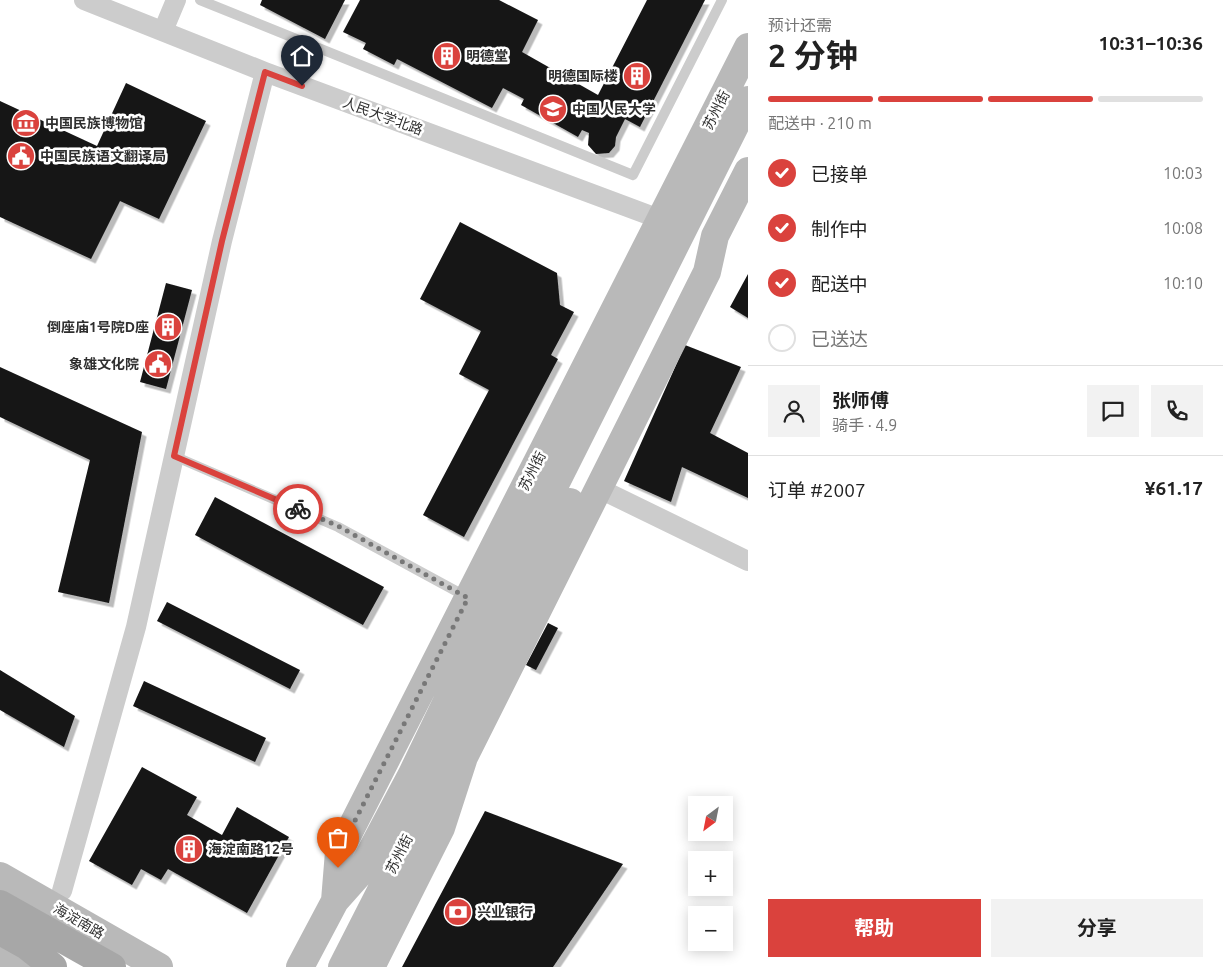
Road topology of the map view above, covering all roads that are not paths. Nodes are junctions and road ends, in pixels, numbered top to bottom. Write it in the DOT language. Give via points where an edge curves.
graph roads {
  1 [pos="84,0"];
  2 [pos="176,0"];
  3 [pos="200,0"];
  4 [pos="722,0"];
  5 [pos="163,32"];
  6 [pos="748,47"];
  7 [pos="265,72"];
  8 [pos="748,100"];
  9 [pos="748,171"];
  10 [pos="671,224"];
  11 [pos="715,236"];
  12 [pos="174,456"];
  13 [pos="598,488"];
  14 [pos="748,561"];
  15 [pos="468,598"];
  16 [pos="0,876"];
  17 [pos="62,891"];
  18 [pos="335,901"];
  19 [pos="0,904"];
  20 [pos="0,931"];
  21 [pos="0,957"];
  22 [pos="17,967"];
  23 [pos="53,967"];
  24 [pos="112,967"];
  25 [pos="159,967"];
  26 [pos="300,967"];
  27 [pos="342,967"];
  28 [pos="370,967"];
  1 -- 5 [label="street, 人民大学北路"];
  2 -- 5 [label="street"];
  3 -- 4 [label="lane" via="633,175"];
  5 -- 7 [label="street, 人民大学北路"];
  6 -- 10 [label="street, 苏州街"];
  7 -- 10 [label="street, 人民大学北路"];
  7 -- 12 [label="street" via="222,241"];
  8 -- 10 [label="street, 苏州街"];
  9 -- 11 [label="street, 苏州街"];
  10 -- 15 [label="street, 苏州街"];
  10 -- 18 [label="street, 苏州街" via="412,774 359,874"];
  11 -- 13 [label="street, 苏州街" via="707,272"];
  11 -- 27 [label="street, 苏州街" via="696,256 458,720 419,816"];
  12 -- 15 [label="lane" via="338,526"];
  12 -- 17 [label="street" via="136,627"];
  13 -- 14 [label="street"];
  13 -- 28 [label="street, 苏州街" via="464,757 441,828"];
  15 -- 18 [label="street, 苏州街" via="339,852"];
  16 -- 25 [label="street, 海淀南路"];
  18 -- 26 [label="street, 苏州街"];
  19 -- 24 [label="main road, 海淀南路"];
  20 -- 23 [label="main road" via="27,946"];
  21 -- 22 [label="street"];
}
